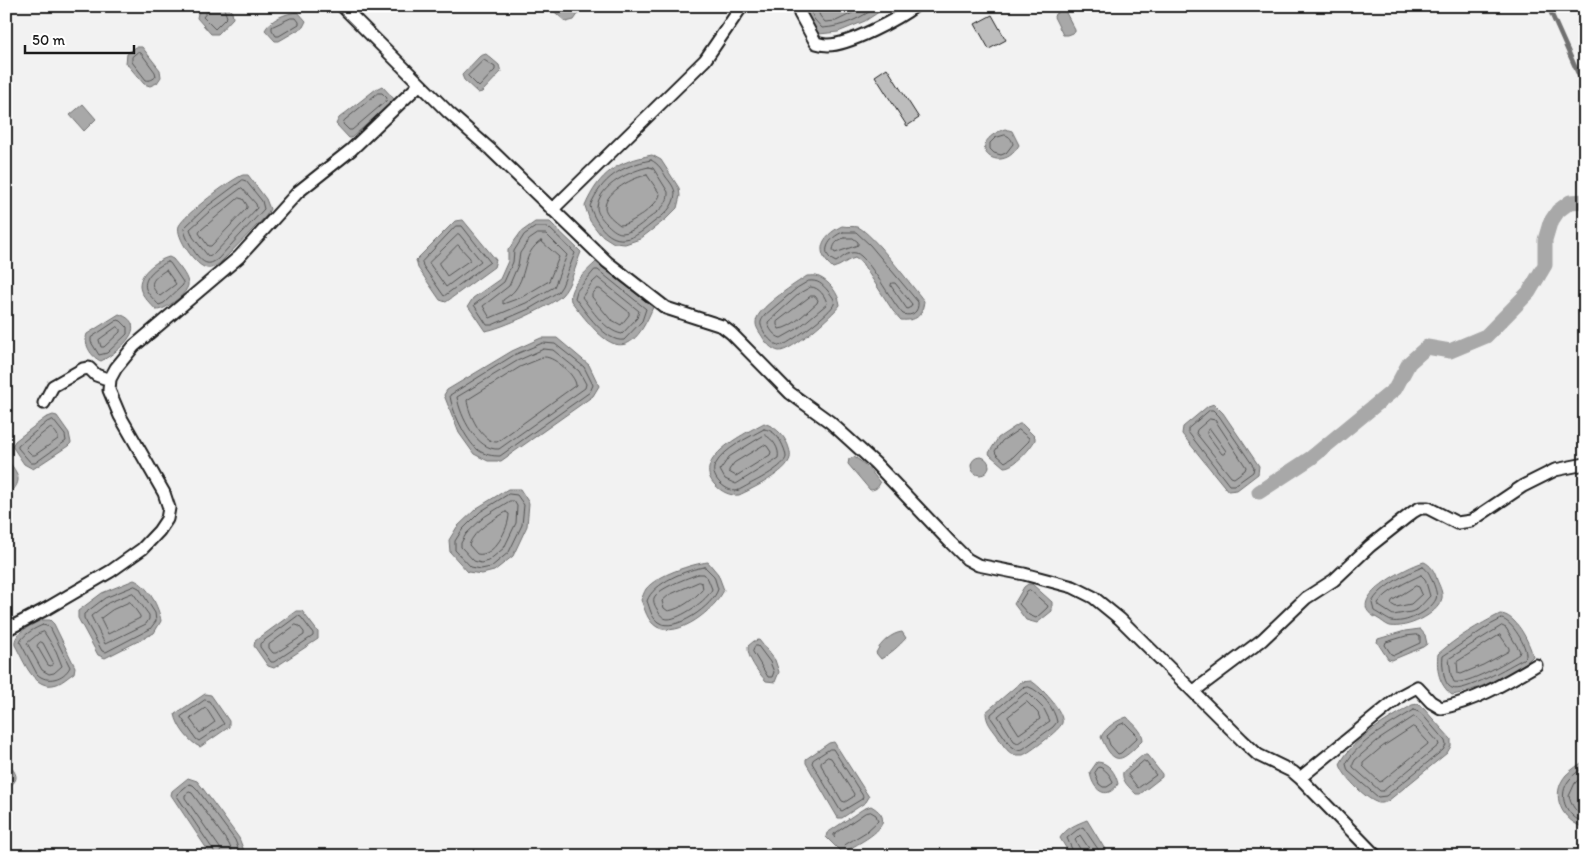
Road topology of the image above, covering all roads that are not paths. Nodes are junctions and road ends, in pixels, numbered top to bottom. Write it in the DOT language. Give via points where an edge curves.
graph roads {
  1 [pos="342,6"];
  2 [pos="742,6"];
  3 [pos="798,6"];
  4 [pos="915,6"];
  5 [pos="420,84"];
  6 [pos="552,210"];
  7 [pos="110,380"];
  8 [pos="44,404"];
  9 [pos="1585,464"];
  10 [pos="6,630"];
  11 [pos="1536,665"];
  12 [pos="1194,691"];
  13 [pos="1300,778"];
  14 [pos="1376,856"];
  1 -- 5 [label="street"];
  2 -- 6 [label="street" via="705,60"];
  3 -- 4 [label="street" via="816,43 829,45 853,39 900,17"];
  5 -- 6 [label="street"];
  5 -- 7 [label="street" via="351,150 298,192 238,257 134,346"];
  6 -- 12 [label="street" via="607,262 666,308 722,326 731,333 790,393 830,422 875,463 968,559 985,567 1073,587 1093,598 1120,619"];
  7 -- 8 [label="street" via="83,368 53,386"];
  7 -- 10 [label="street" via="109,390 120,416 164,493 169,508 167,519 142,549 111,571"];
  9 -- 12 [label="street" via="1555,470 1523,486 1471,521 1457,523 1428,508 1413,512 1334,580 1306,598 1262,640"];
  11 -- 13 [label="street" via="1492,691 1452,706 1440,708 1417,687 1402,695"];
  12 -- 13 [label="street" via="1258,754"];
  13 -- 14 [label="street"];
}
